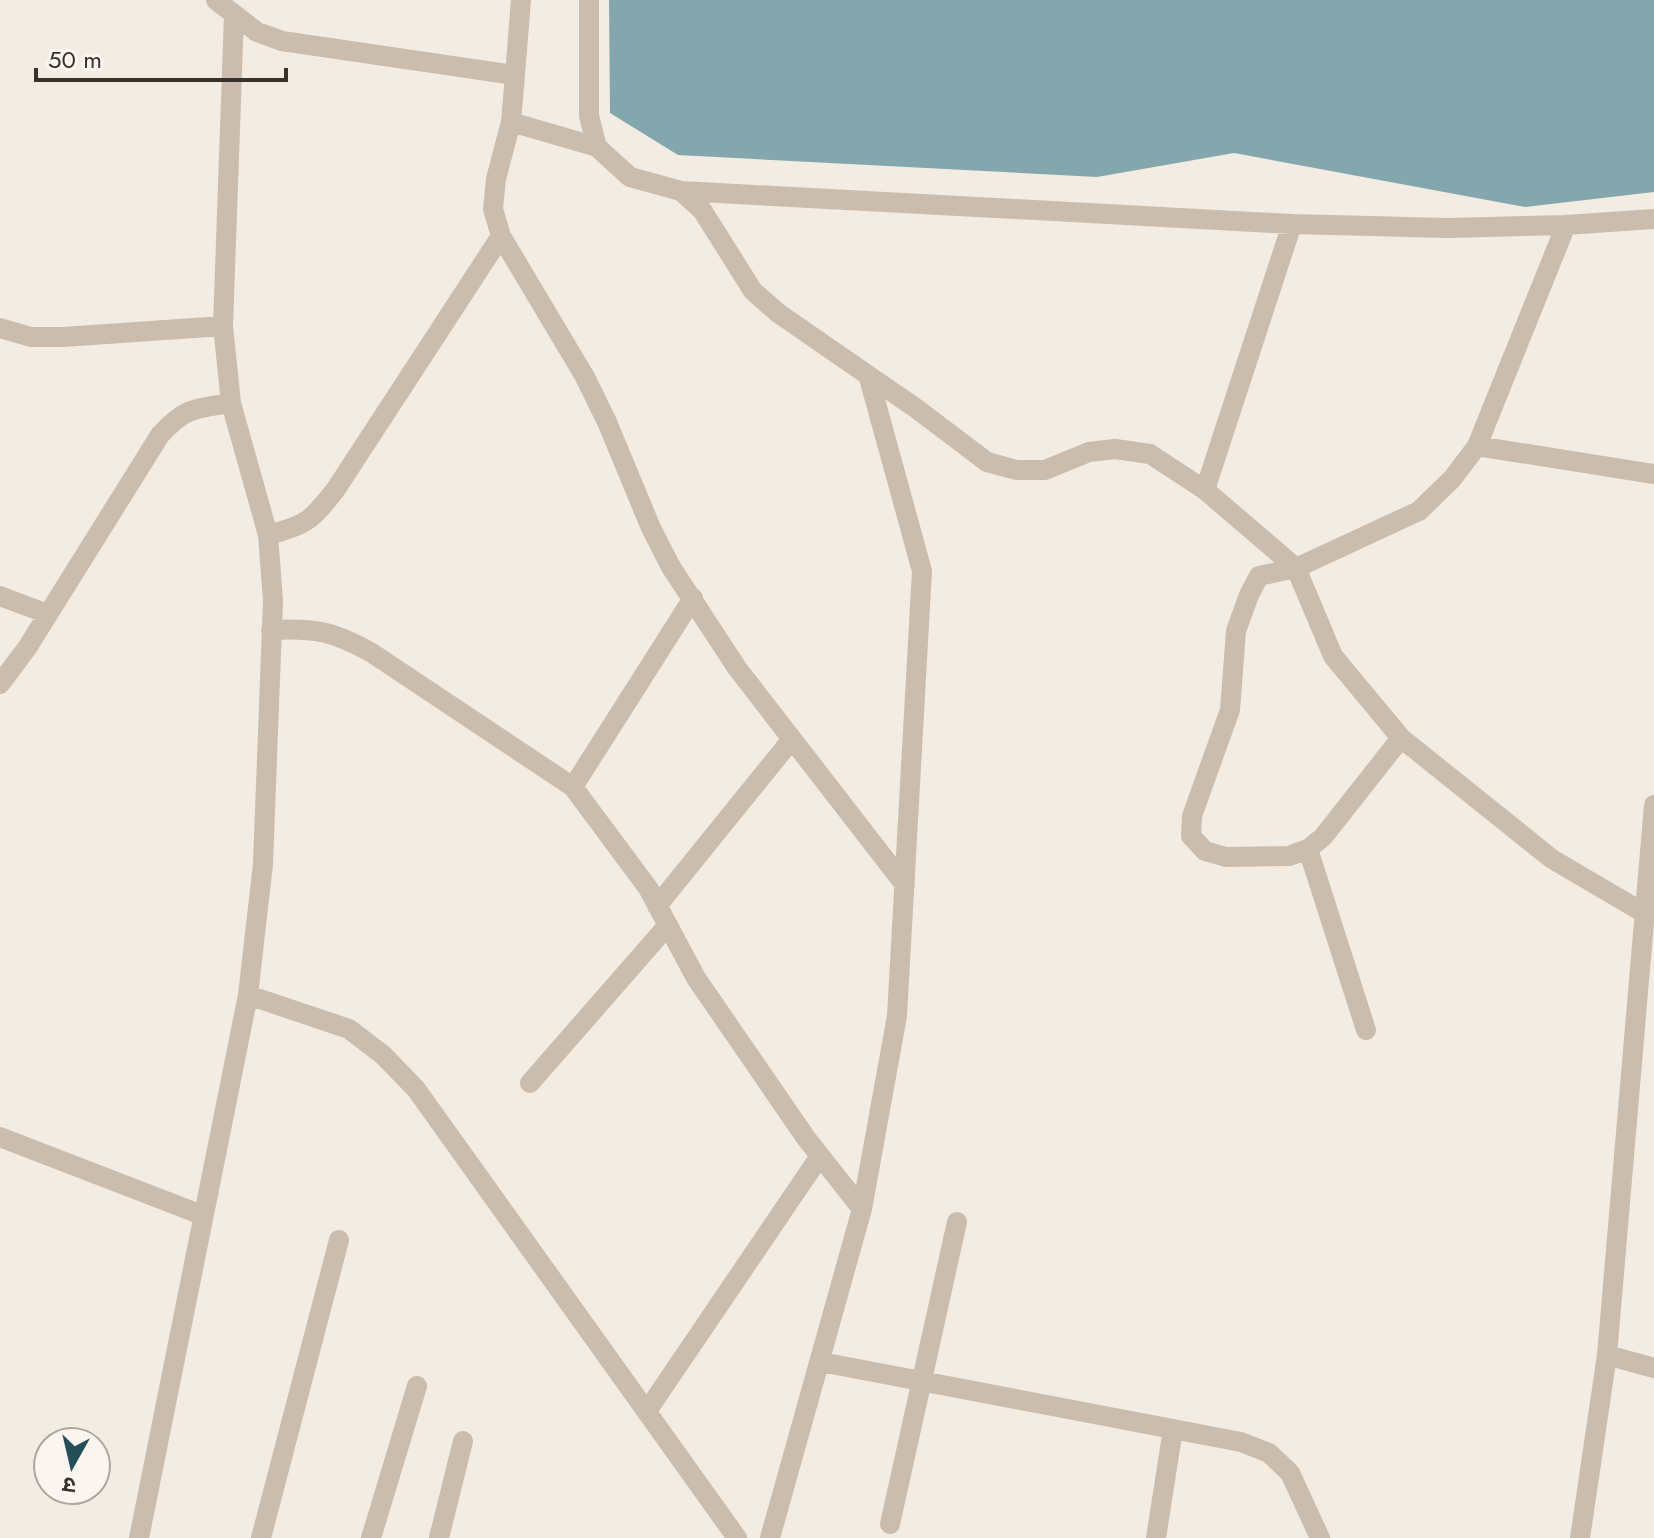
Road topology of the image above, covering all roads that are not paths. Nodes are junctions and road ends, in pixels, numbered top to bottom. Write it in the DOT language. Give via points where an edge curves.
graph roads {
  1 [pos="216,0"];
  2 [pos="521,0"];
  3 [pos="589,0"];
  4 [pos="234,16"];
  5 [pos="515,75"];
  6 [pos="511,122"];
  7 [pos="597,147"];
  8 [pos="681,191"];
  9 [pos="1654,219"];
  10 [pos="1292,224"];
  11 [pos="1566,225"];
  12 [pos="501,236"];
  13 [pos="223,326"];
  14 [pos="0,328"];
  15 [pos="869,378"];
  16 [pos="231,403"];
  17 [pos="1477,446"];
  18 [pos="1654,474"];
  19 [pos="1205,490"];
  20 [pos="268,535"];
  21 [pos="1296,568"];
  22 [pos="0,596"];
  23 [pos="693,598"];
  24 [pos="48,614"];
  25 [pos="271,630"];
  26 [pos="0,684"];
  27 [pos="1401,738"];
  28 [pos="792,739"];
  29 [pos="573,787"];
  30 [pos="1654,805"];
  31 [pos="1308,849"];
  32 [pos="905,885"];
  33 [pos="657,906"];
  34 [pos="1644,913"];
  35 [pos="668,925"];
  36 [pos="1648,972"];
  37 [pos="248,995"];
  38 [pos="1366,1030"];
  39 [pos="530,1083"];
  40 [pos="0,1137"];
  41 [pos="820,1156"];
  42 [pos="862,1209"];
  43 [pos="202,1215"];
  44 [pos="957,1222"];
  45 [pos="339,1240"];
  46 [pos="1607,1355"];
  47 [pos="821,1362"];
  48 [pos="1654,1368"];
  49 [pos="922,1381"];
  50 [pos="417,1386"];
  51 [pos="647,1411"];
  52 [pos="1173,1429"];
  53 [pos="463,1441"];
  54 [pos="890,1524"];
  55 [pos="139,1538"];
  56 [pos="261,1538"];
  57 [pos="371,1538"];
  58 [pos="439,1538"];
  59 [pos="737,1538"];
  60 [pos="770,1538"];
  61 [pos="1156,1538"];
  62 [pos="1320,1538"];
  63 [pos="1580,1538"];
  1 -- 4 [label="street"];
  2 -- 5 [label="street"];
  3 -- 7 [label="street" via="589,116"];
  4 -- 5 [label="street" via="282,41"];
  4 -- 13 [label="street"];
  5 -- 6 [label="street"];
  6 -- 7 [label="street"];
  6 -- 12 [label="street" via="493,209"];
  7 -- 8 [label="street" via="630,177"];
  8 -- 10 [label="street"];
  8 -- 15 [label="street" via="702,210 753,291"];
  9 -- 11 [label="street"];
  10 -- 11 [label="street"];
  10 -- 19 [label="street"];
  11 -- 17 [label="street"];
  12 -- 20 [label="street" via="336,489 302,526"];
  12 -- 23 [label="street" via="585,377 651,528"];
  13 -- 14 [label="street" via="63,337 31,337"];
  13 -- 16 [label="street"];
  15 -- 19 [label="street" via="987,462 1045,470 1089,452 1115,449 1150,454"];
  15 -- 32 [label="street" via="922,571"];
  16 -- 20 [label="street"];
  16 -- 24 [label="street" via="178,416 160,435"];
  17 -- 18 [label="street"];
  17 -- 21 [label="street" via="1419,511"];
  19 -- 21 [label="street"];
  20 -- 25 [label="street"];
  21 -- 27 [label="street" via="1333,656"];
  21 -- 31 [label="street" via="1259,576 1249,595 1236,631 1230,710 1192,816 1191,836 1205,851 1226,857 1289,856"];
  22 -- 24 [label="street"];
  23 -- 28 [label="street" via="737,668"];
  23 -- 29 [label="street"];
  24 -- 26 [label="street"];
  25 -- 29 [label="street" via="309,629 342,637"];
  25 -- 37 [label="street" via="263,864"];
  27 -- 31 [label="street"];
  27 -- 34 [label="street" via="1552,859"];
  28 -- 32 [label="street"];
  28 -- 33 [label="street"];
  29 -- 33 [label="street"];
  30 -- 34 [label="street"];
  31 -- 38 [label="street"];
  32 -- 42 [label="street" via="897,1016"];
  33 -- 35 [label="street"];
  34 -- 36 [label="street"];
  35 -- 39 [label="street"];
  35 -- 41 [label="street" via="696,978"];
  36 -- 46 [label="street"];
  37 -- 43 [label="street"];
  37 -- 51 [label="street" via="349,1029 416,1089"];
  40 -- 43 [label="street"];
  41 -- 42 [label="street"];
  41 -- 51 [label="street"];
  42 -- 47 [label="street"];
  43 -- 55 [label="street"];
  44 -- 49 [label="street"];
  45 -- 56 [label="street"];
  46 -- 48 [label="street"];
  46 -- 63 [label="street"];
  47 -- 49 [label="street"];
  47 -- 60 [label="street"];
  49 -- 52 [label="street"];
  49 -- 54 [label="street"];
  50 -- 57 [label="street"];
  51 -- 59 [label="street"];
  52 -- 61 [label="street"];
  52 -- 62 [label="street" via="1269,1453 1290,1473"];
  53 -- 58 [label="street"];
}
